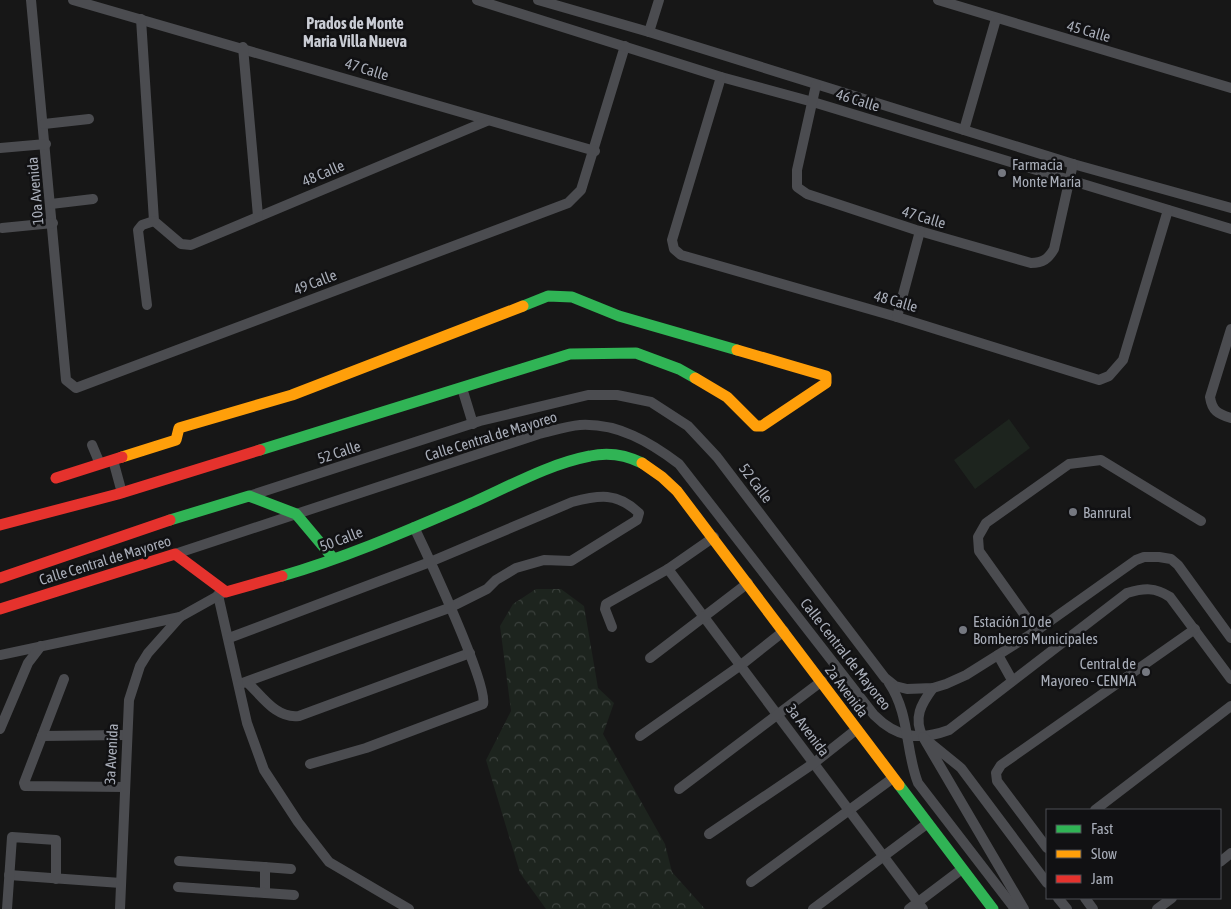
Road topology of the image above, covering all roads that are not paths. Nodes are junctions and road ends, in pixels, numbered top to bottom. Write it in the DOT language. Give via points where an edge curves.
graph roads {
  1 [pos="31,0"];
  2 [pos="73,0"];
  3 [pos="477,0"];
  4 [pos="538,0"];
  5 [pos="659,0"];
  6 [pos="938,0"];
  7 [pos="559,3"];
  8 [pos="141,19"];
  9 [pos="996,19"];
  10 [pos="553,24"];
  11 [pos="649,32"];
  12 [pos="625,46"];
  13 [pos="243,48"];
  14 [pos="720,76"];
  15 [pos="816,85"];
  16 [pos="1231,88"];
  17 [pos="812,102"];
  18 [pos="89,119"];
  19 [pos="488,121"];
  20 [pos="44,124"];
  21 [pos="964,130"];
  22 [pos="46,144"];
  23 [pos="0,148"];
  24 [pos="595,151"];
  25 [pos="1073,164"];
  26 [pos="1071,179"];
  27 [pos="93,199"];
  28 [pos="51,204"];
  29 [pos="1231,208"];
  30 [pos="1168,210"];
  31 [pos="258,216"];
  32 [pos="154,221"];
  33 [pos="53,223"];
  34 [pos="2,228"];
  35 [pos="1231,229"];
  36 [pos="920,231"];
  37 [pos="147,305"];
  38 [pos="898,317"];
  39 [pos="1231,329"];
  40 [pos="66,380"];
  41 [pos="462,388"];
  42 [pos="1231,418"];
  43 [pos="473,424"];
  44 [pos="92,444"];
  45 [pos="113,460"];
  46 [pos="100,464"];
  47 [pos="56,478"];
  48 [pos="677,491"];
  49 [pos="122,492"];
  50 [pos="249,496"];
  51 [pos="296,514"];
  52 [pos="1201,521"];
  53 [pos="0,525"];
  54 [pos="414,527"];
  55 [pos="714,537"];
  56 [pos="175,554"];
  57 [pos="333,558"];
  58 [pos="430,562"];
  59 [pos="668,568"];
  60 [pos="0,578"];
  61 [pos="748,583"];
  62 [pos="222,594"];
  63 [pos="449,608"];
  64 [pos="0,609"];
  65 [pos="180,617"];
  66 [pos="705,618"];
  67 [pos="612,627"];
  68 [pos="1195,629"];
  69 [pos="784,631"];
  70 [pos="1036,631"];
  71 [pos="229,638"];
  72 [pos="1231,638"];
  73 [pos="41,646"];
  74 [pos="470,653"];
  75 [pos="0,655"];
  76 [pos="998,655"];
  77 [pos="650,658"];
  78 [pos="741,665"];
  79 [pos="885,678"];
  80 [pos="64,679"];
  81 [pos="1231,679"];
  82 [pos="1012,680"];
  83 [pos="822,681"];
  84 [pos="244,683"];
  85 [pos="932,688"];
  86 [pos="1231,706"];
  87 [pos="777,714"];
  88 [pos="0,729"];
  89 [pos="858,729"];
  90 [pos="905,734"];
  91 [pos="42,736"];
  92 [pos="126,736"];
  93 [pos="640,736"];
  94 [pos="923,737"];
  95 [pos="814,763"];
  96 [pos="310,764"];
  97 [pos="893,778"];
  98 [pos="125,787"];
  99 [pos="679,788"];
  100 [pos="849,809"];
  101 [pos="1096,809"];
  102 [pos="928,823"];
  103 [pos="709,834"];
  104 [pos="1046,846"];
  105 [pos="1231,853"];
  106 [pos="884,856"];
  107 [pos="179,861"];
  108 [pos="1221,861"];
  109 [pos="265,867"];
  110 [pos="962,868"];
  111 [pos="291,869"];
  112 [pos="9,875"];
  113 [pos="56,879"];
  114 [pos="121,882"];
  115 [pos="751,882"];
  116 [pos="1046,882"];
  117 [pos="178,887"];
  118 [pos="265,893"];
  119 [pos="294,895"];
  120 [pos="1059,899"];
  121 [pos="1086,899"];
  122 [pos="1171,899"];
  123 [pos="921,906"];
  124 [pos="7,909"];
  125 [pos="120,909"];
  126 [pos="409,909"];
  127 [pos="814,909"];
  128 [pos="909,909"];
  129 [pos="993,909"];
  130 [pos="1015,909"];
  131 [pos="1024,909"];
  132 [pos="1067,909"];
  133 [pos="1094,909"];
  134 [pos="1157,909"];
  1 -- 20 [label="street, 10a Avenida"];
  2 -- 8 [label="street, 47 Calle"];
  3 -- 10 [label="street, 46 Calle"];
  4 -- 7 [label="street, 46 Calle"];
  5 -- 11 [label="street"];
  6 -- 9 [label="street, 45 Calle"];
  7 -- 10 [label="street"];
  7 -- 11 [label="street, 46 Calle"];
  8 -- 13 [label="street, 47 Calle"];
  8 -- 32 [label="street"];
  9 -- 16 [label="street, 45 Calle"];
  9 -- 21 [label="street"];
  10 -- 12 [label="street, 46 Calle"];
  11 -- 15 [label="street, 46 Calle"];
  12 -- 14 [label="street, 46 Calle"];
  12 -- 24 [label="street"];
  13 -- 19 [label="street, 47 Calle"];
  13 -- 31 [label="street"];
  14 -- 17 [label="street, 46 Calle"];
  14 -- 38 [label="street, 48 Calle" via="672,240 674,249 681,255"];
  15 -- 17 [label="street"];
  15 -- 21 [label="street, 46 Calle"];
  17 -- 26 [label="street, 46 Calle"];
  17 -- 36 [label="street, 47 Calle" via="796,170 797,188"];
  18 -- 20 [label="street"];
  19 -- 24 [label="street, 47 Calle"];
  19 -- 31 [label="street, 48 Calle"];
  20 -- 22 [label="street, 10a Avenida"];
  21 -- 25 [label="street, 46 Calle"];
  22 -- 23 [label="street"];
  22 -- 28 [label="street, 10a Avenida"];
  24 -- 40 [label="street, 49 Calle" via="581,190 568,203 76,388"];
  25 -- 26 [label="street"];
  25 -- 29 [label="street, 46 Calle"];
  26 -- 30 [label="street, 46 Calle"];
  26 -- 36 [label="street, 47 Calle" via="1054,249 1046,260 1031,263"];
  27 -- 28 [label="street"];
  28 -- 33 [label="street, 10a Avenida"];
  30 -- 35 [label="street, 46 Calle"];
  30 -- 38 [label="street, 48 Calle" via="1123,360 1110,376 1099,380"];
  31 -- 32 [label="street, 48 Calle" via="191,245 181,244"];
  32 -- 37 [label="street" via="138,230"];
  33 -- 34 [label="street"];
  33 -- 40 [label="street, 10a Avenida"];
  36 -- 38 [label="street"];
  39 -- 42 [label="street" via="1210,397 1211,407 1218,414"];
  41 -- 43 [label="street"];
  41 -- 45 [label="street" via="570,354 636,353 679,369 719,393 756,426 762,426 827,380 826,376 619,316 572,297 548,296 292,395 179,428 176,440"];
  41 -- 49 [label="street"];
  43 -- 50 [label="street, 52 Calle"];
  43 -- 79 [label="street, 52 Calle" via="588,395 617,395 651,402 672,414 717,457"];
  44 -- 46 [label="street"];
  45 -- 46 [label="street"];
  45 -- 49 [label="street"];
  46 -- 47 [label="street"];
  48 -- 54 [label="street, 50 Calle" via="653,468 636,460 616,455 592,455"];
  48 -- 55 [label="street, 2a Avenida"];
  49 -- 53 [label="street"];
  50 -- 51 [label="street"];
  50 -- 60 [label="street, Calle Central de Mayoreo"];
  51 -- 56 [label="street, Calle Central de Mayoreo"];
  51 -- 57 [label="street"];
  51 -- 90 [label="street, Calle Central de Mayoreo" via="538,434 581,425 622,430 655,445 679,464 874,715 884,725"];
  52 -- 70 [label="street" via="1101,460 1069,464 986,523 978,537 979,551"];
  54 -- 57 [label="street, 50 Calle"];
  54 -- 58 [label="street"];
  55 -- 59 [label="street"];
  55 -- 61 [label="street, 2a Avenida"];
  56 -- 62 [label="street"];
  56 -- 64 [label="street, Calle Central de Mayoreo"];
  57 -- 62 [label="street, 50 Calle" via="266,583"];
  58 -- 63 [label="street"];
  58 -- 63 [label="street" via="549,511 595,496 618,498 639,513 637,520 571,561 544,560 516,568 487,589"];
  58 -- 71 [label="street"];
  59 -- 66 [label="street, 3a Avenida"];
  59 -- 67 [label="street" via="606,604"];
  61 -- 66 [label="street"];
  61 -- 69 [label="street, 2a Avenida"];
  62 -- 65 [label="street, 50 Calle"];
  62 -- 71 [label="street"];
  63 -- 74 [label="street"];
  63 -- 84 [label="street"];
  65 -- 73 [label="street, 50 Calle"];
  65 -- 92 [label="street, 3a Avenida" via="157,640 140,666 129,700"];
  66 -- 77 [label="street"];
  66 -- 78 [label="street, 3a Avenida"];
  68 -- 81 [label="street"];
  68 -- 82 [label="street" via="1162,592 1146,588 1127,593"];
  68 -- 104 [label="street" via="1001,765 996,773 997,781"];
  69 -- 78 [label="street"];
  69 -- 83 [label="street, 2a Avenida"];
  70 -- 72 [label="street, 52 Calle" via="1123,568 1144,557 1159,557 1171,559 1178,565"];
  70 -- 76 [label="street, 52 Calle"];
  71 -- 84 [label="street"];
  73 -- 75 [label="street, 50 Calle"];
  73 -- 88 [label="street" via="28,663"];
  74 -- 84 [label="street" via="288,718"];
  74 -- 96 [label="street" via="484,692 483,704 366,748"];
  76 -- 82 [label="street"];
  76 -- 85 [label="street, 52 Calle" via="966,675"];
  78 -- 87 [label="street, 3a Avenida"];
  78 -- 93 [label="street"];
  79 -- 85 [label="street, 52 Calle" via="906,689"];
  79 -- 90 [label="street" via="903,711"];
  80 -- 91 [label="street"];
  82 -- 94 [label="street" via="949,730"];
  83 -- 87 [label="street"];
  83 -- 89 [label="street, 2a Avenida"];
  84 -- 126 [label="street" via="247,723 264,770 316,848 329,862"];
  85 -- 94 [label="street" via="922,702 918,717 918,728"];
  86 -- 101 [label="street"];
  87 -- 95 [label="street, 3a Avenida"];
  87 -- 99 [label="street"];
  89 -- 95 [label="street"];
  89 -- 97 [label="street, 2a Avenida"];
  90 -- 94 [label="street"];
  90 -- 130 [label="street" via="918,783"];
  91 -- 92 [label="street"];
  91 -- 98 [label="street" via="25,786"];
  92 -- 98 [label="street, 3a Avenida"];
  94 -- 116 [label="street" via="961,768"];
  94 -- 131 [label="street"];
  95 -- 100 [label="street, 3a Avenida"];
  95 -- 103 [label="street"];
  97 -- 100 [label="street"];
  97 -- 102 [label="street, 2a Avenida"];
  98 -- 114 [label="street, 3a Avenida"];
  100 -- 106 [label="street, 3a Avenida"];
  100 -- 115 [label="street"];
  102 -- 106 [label="street"];
  102 -- 110 [label="street, 2a Avenida"];
  105 -- 108 [label="street"];
  106 -- 123 [label="street, 3a Avenida"];
  106 -- 127 [label="street"];
  107 -- 109 [label="street"];
  109 -- 111 [label="street"];
  109 -- 118 [label="street"];
  110 -- 123 [label="street"];
  110 -- 129 [label="street, 2a Avenida"];
  112 -- 113 [label="street"];
  112 -- 113 [label="street" via="12,837 53,838 57,842"];
  112 -- 124 [label="street"];
  113 -- 114 [label="street"];
  114 -- 125 [label="street, 3a Avenida"];
  117 -- 118 [label="street"];
  118 -- 119 [label="street"];
  120 -- 132 [label="street"];
  121 -- 133 [label="street"];
  122 -- 134 [label="street"];
  123 -- 128 [label="street"];
}
